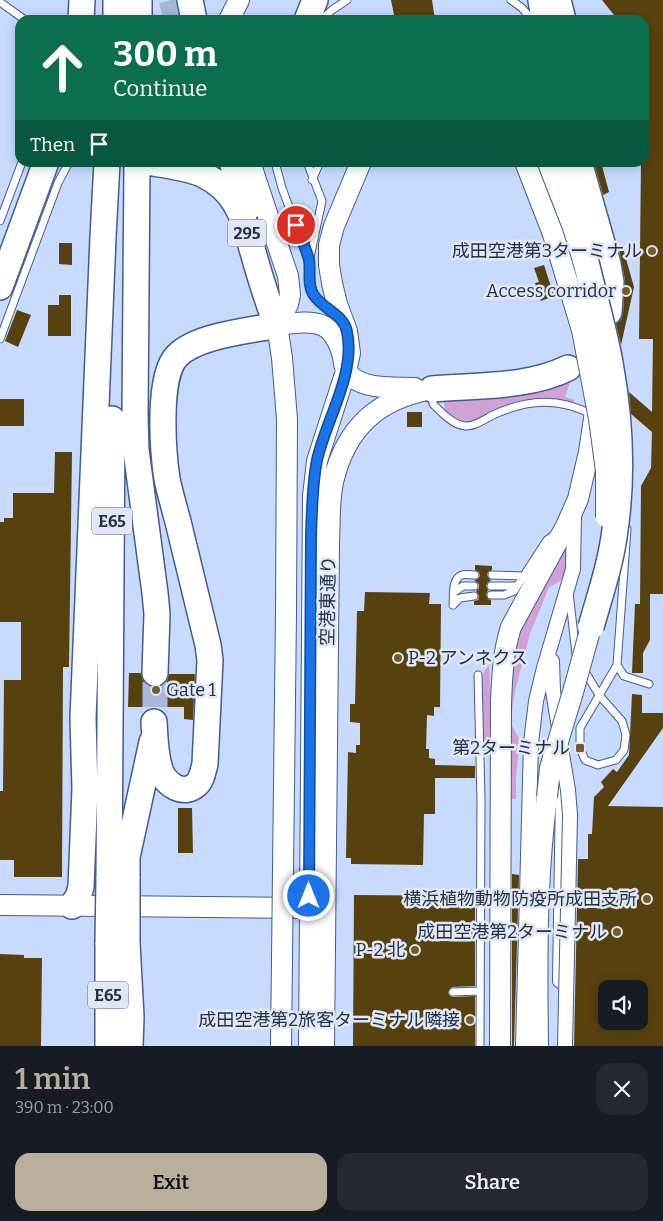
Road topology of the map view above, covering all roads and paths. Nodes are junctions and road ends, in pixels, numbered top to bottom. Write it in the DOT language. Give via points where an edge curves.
graph roads {
  1 [pos="116,0"];
  2 [pos="139,0"];
  3 [pos="190,0"];
  4 [pos="239,0"];
  5 [pos="316,0"];
  6 [pos="347,0"];
  7 [pos="511,0"];
  8 [pos="0,2"];
  9 [pos="547,13"];
  10 [pos="18,15"];
  11 [pos="116,15"];
  12 [pos="138,15"];
  13 [pos="193,15"];
  14 [pos="232,15"];
  15 [pos="309,15"];
  16 [pos="327,15"];
  17 [pos="20,167"];
  18 [pos="44,167"];
  19 [pos="66,167"];
  20 [pos="107,167"];
  21 [pos="115,167"];
  22 [pos="145,167"];
  23 [pos="176,167"];
  24 [pos="196,167"];
  25 [pos="234,167"];
  26 [pos="252,167"];
  27 [pos="276,167"];
  28 [pos="308,167"];
  29 [pos="318,167"];
  30 [pos="358,167"];
  31 [pos="371,167"];
  32 [pos="527,167"];
  33 [pos="537,167"];
  34 [pos="553,167"];
  35 [pos="560,167"];
  36 [pos="580,167"];
  37 [pos="184,168"];
  38 [pos="312,180"];
  39 [pos="344,203"];
  40 [pos="0,221"];
  41 [pos="561,224"];
  42 [pos="309,262"];
  43 [pos="0,287"];
  44 [pos="609,312"];
  45 [pos="344,322"];
  46 [pos="277,325"];
  47 [pos="0,339"];
  48 [pos="568,368"];
  49 [pos="346,371"];
  50 [pos="432,389"];
  51 [pos="628,450"];
  52 [pos="627,459"];
  53 [pos="627,478"];
  54 [pos="578,499"];
  55 [pos="627,525"];
  56 [pos="566,526"];
  57 [pos="475,575"];
  58 [pos="492,575"];
  59 [pos="524,576"];
  60 [pos="474,586"];
  61 [pos="491,586"];
  62 [pos="518,586"];
  63 [pos="568,588"];
  64 [pos="454,592"];
  65 [pos="491,595"];
  66 [pos="474,596"];
  67 [pos="591,627"];
  68 [pos="550,652"];
  69 [pos="617,665"];
  70 [pos="155,674"];
  71 [pos="478,675"];
  72 [pos="649,684"];
  73 [pos="599,695"];
  74 [pos="560,736"];
  75 [pos="118,879"];
  76 [pos="0,905"];
  77 [pos="72,906"];
  78 [pos="314,915"];
  79 [pos="0,917"];
  80 [pos="118,943"];
  81 [pos="453,992"];
  82 [pos="480,992"];
  83 [pos="130,1016"];
  84 [pos="108,1046"];
  85 [pos="130,1046"];
  86 [pos="136,1046"];
  87 [pos="281,1046"];
  88 [pos="308,1046"];
  89 [pos="324,1046"];
  90 [pos="480,1046"];
  91 [pos="500,1046"];
  92 [pos="523,1046"];
  93 [pos="538,1046"];
  94 [pos="559,1046"];
  95 [pos="565,1046"];
  1 -- 11 [label="highway"];
  2 -- 12 [label="highway"];
  3 -- 13 [label="highway"];
  4 -- 14 [label="street"];
  5 -- 15 [label="highway"];
  6 -- 16 [label="lane"];
  7 -- 9 [label="lane" via="522,8"];
  8 -- 10 [label="lane"];
  17 -- 40 [label="lane"];
  18 -- 43 [label="highway"];
  19 -- 47 [label="lane"];
  20 -- 77 [label="highway" via="83,718 85,789 81,887"];
  21 -- 75 [label="highway, E65"];
  22 -- 70 [label="highway, E65" via="135,414 136,450 157,614"];
  23 -- 37 [label="highway, 295"];
  24 -- 37 [label="highway, 295"];
  25 -- 46 [label="highway, 295" via="263,264"];
  26 -- 46 [label="street" via="290,286 288,304"];
  27 -- 42 [label="lane"];
  28 -- 38 [label="lane"];
  29 -- 38 [label="lane"];
  30 -- 39 [label="street"];
  31 -- 39 [label="street"];
  32 -- 67 [label="street, bridge" via="553,234 582,330 606,470 606,519"];
  33 -- 41 [label="street"];
  34 -- 41 [label="highway"];
  35 -- 67 [label="highway, bridge" via="610,362 618,426 619,498 612,550"];
  36 -- 44 [label="highway" via="608,264 611,282"];
  37 -- 46 [label="highway, 295" via="217,182 236,204"];
  38 -- 42 [label="lane" via="322,201"];
  39 -- 45 [label="street, 空港東通り" via="334,226 329,252 332,283"];
  41 -- 54 [label="street" via="589,314 599,381 589,452"];
  42 -- 45 [label="lane" via="313,294"];
  45 -- 49 [label="street, 空港東通り" via="350,353"];
  46 -- 49 [label="street" via="312,322 322,325 335,337"];
  46 -- 75 [label="highway, E65" via="194,344 176,357 166,376 164,440 168,479 210,660 205,764 196,784 181,789 172,786 157,759 154,714 152,741 127,858"];
  46 -- 87 [label="street, bridge" via="287,419"];
  48 -- 50 [label="highway" via="539,380"];
  49 -- 50 [label="street" via="365,384"];
  49 -- 78 [label="street, 空港東通り" via="317,461 313,496"];
  50 -- 51 [label="lane" via="433,404 464,426 523,404 555,402 586,411 609,423 620,433"];
  50 -- 78 [label="street, 空港東通り" via="397,398 368,418 346,446 333,484"];
  52 -- 53 [label="lane"];
  54 -- 56 [label="street"];
  54 -- 63 [label="street" via="573,521 573,569"];
  55 -- 69 [label="lane"];
  56 -- 59 [label="lane" via="547,540"];
  56 -- 91 [label="street" via="511,627 505,645 501,703"];
  57 -- 64 [label="lane" via="462,575 457,579"];
  58 -- 59 [label="lane"];
  59 -- 62 [label="lane"];
  60 -- 64 [label="lane" via="464,586"];
  61 -- 62 [label="lane"];
  62 -- 65 [label="lane" via="508,594"];
  63 -- 68 [label="street"];
  63 -- 73 [label="lane" via="576,655"];
  64 -- 66 [label="lane" via="453,605 460,598"];
  67 -- 74 [label="street, bridge"];
  68 -- 92 [label="street" via="536,701 531,743"];
  68 -- 94 [label="street" via="563,768"];
  69 -- 72 [label="lane" via="624,676"];
  69 -- 73 [label="lane"];
  71 -- 82 [label="lane"];
  73 -- 73 [label="lane" via="622,721 626,735 624,750 616,760 598,764 585,760 580,748 580,728"];
  74 -- 93 [label="street, bridge" via="550,768 537,908"];
  74 -- 95 [label="street, bridge" via="569,801"];
  75 -- 80 [label="highway, E65, bridge"];
  76 -- 77 [label="street"];
  77 -- 78 [label="street"];
  78 -- 79 [label="street"];
  78 -- 88 [label="street, 空港東通り"];
  78 -- 89 [label="street, 空港東通り"];
  80 -- 83 [label="highway, E65"];
  80 -- 84 [label="highway, E65"];
  81 -- 82 [label="lane"];
  82 -- 90 [label="lane"];
  83 -- 85 [label="highway, E65"];
  83 -- 86 [label="highway"];
}
